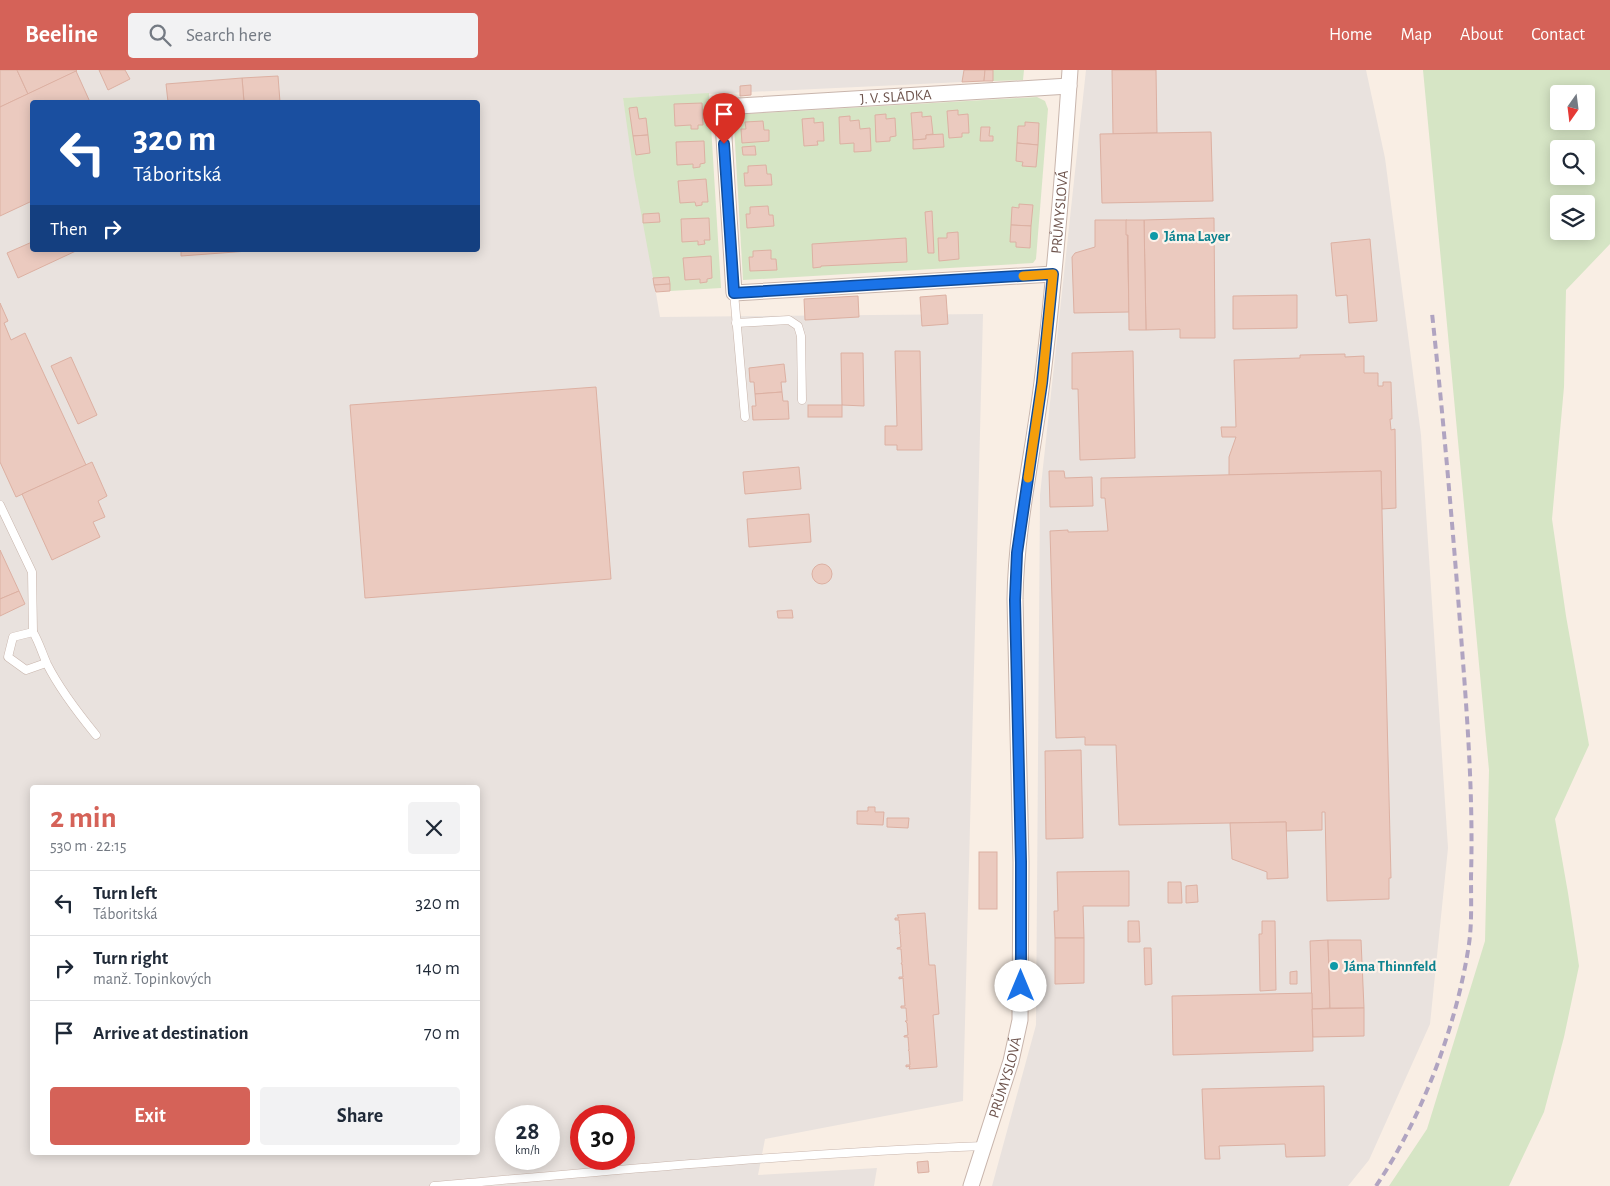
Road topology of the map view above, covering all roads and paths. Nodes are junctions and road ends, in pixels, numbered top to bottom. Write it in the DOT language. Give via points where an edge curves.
graph roads {
  1 [pos="1070,70"];
  2 [pos="1069,86"];
  3 [pos="1053,274"];
  4 [pos="734,293"];
  5 [pos="736,323"];
  6 [pos="802,400"];
  7 [pos="745,417"];
  8 [pos="0,505"];
  9 [pos="33,632"];
  10 [pos="4,657"];
  11 [pos="46,663"];
  12 [pos="96,735"];
  13 [pos="984,1146"];
  14 [pos="434,1186"];
  15 [pos="971,1186"];
  1 -- 2 [label="street, PRŮMYSLOVÁ"];
  2 -- 3 [label="street, PRŮMYSLOVÁ"];
  2 -- 4 [label="street, J. V. SLÁDKA" via="722,107"];
  3 -- 4 [label="street"];
  3 -- 13 [label="street, PRŮMYSLOVÁ" via="1042,383 1016,564 1020,1020 1015,1048"];
  4 -- 5 [label="lane"];
  5 -- 6 [label="lane" via="789,320 798,326"];
  5 -- 7 [label="lane"];
  8 -- 9 [label="lane" via="32,572"];
  9 -- 10 [label="lane" via="13,637"];
  9 -- 11 [label="lane"];
  10 -- 11 [label="lane" via="26,670"];
  11 -- 12 [label="lane" via="73,707"];
  13 -- 14 [label="lane" via="672,1165"];
  13 -- 15 [label="street, PRŮMYSLOVÁ"];
}
